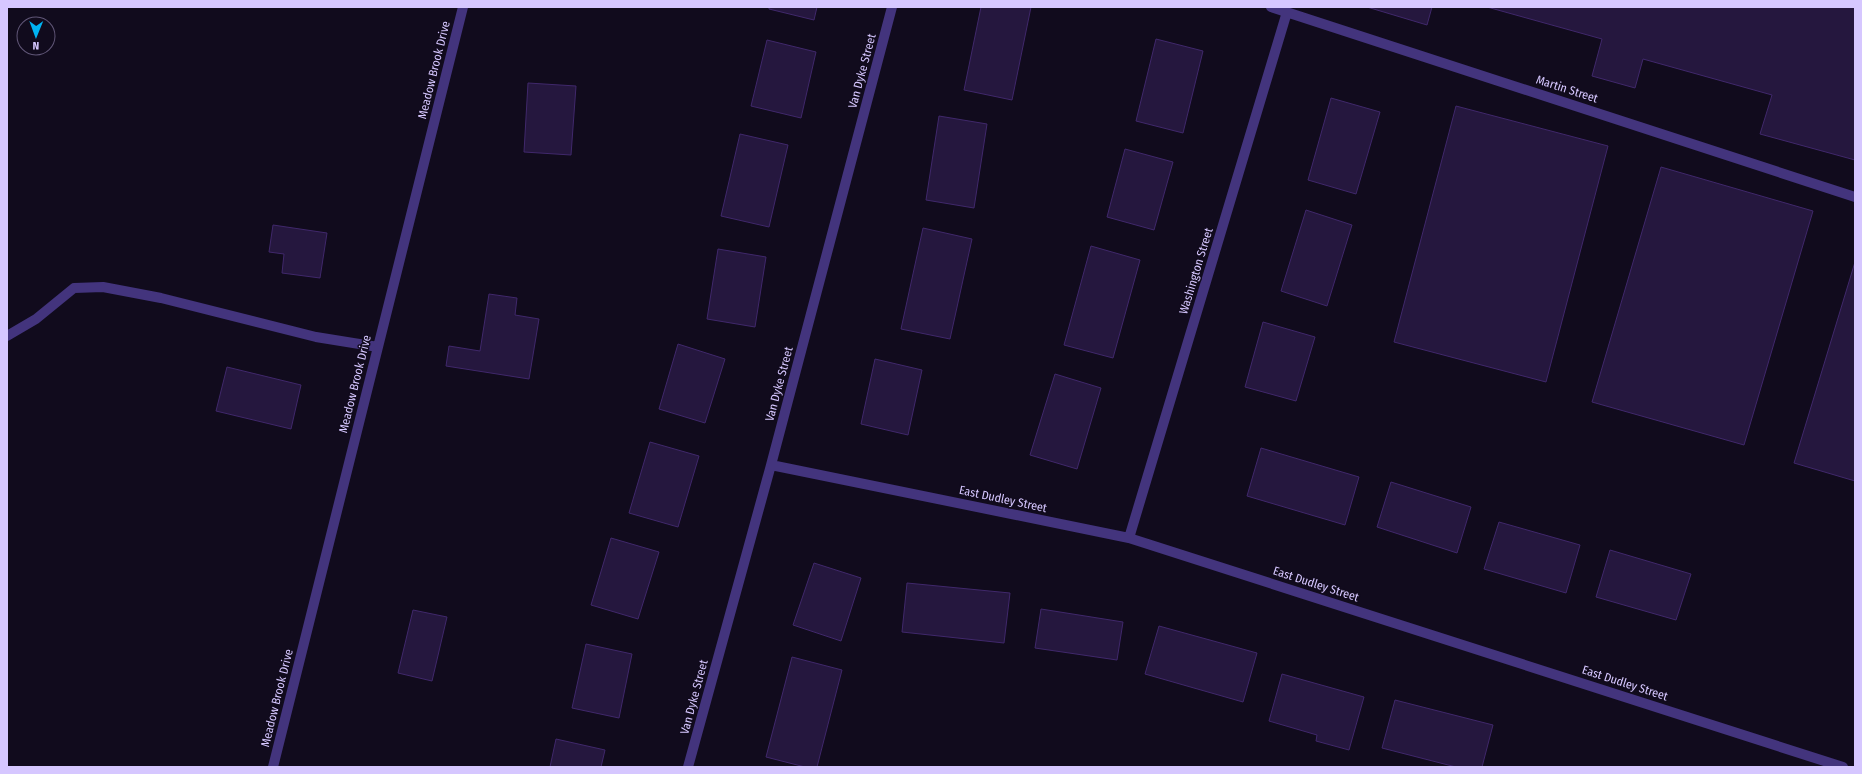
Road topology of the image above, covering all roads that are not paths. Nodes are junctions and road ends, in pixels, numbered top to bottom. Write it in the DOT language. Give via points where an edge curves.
graph roads {
  1 [pos="463,7"];
  2 [pos="892,7"];
  3 [pos="1271,7"];
  4 [pos="1287,12"];
  5 [pos="1855,197"];
  6 [pos="7,336"];
  7 [pos="378,347"];
  8 [pos="772,465"];
  9 [pos="1129,538"];
  10 [pos="273,767"];
  11 [pos="688,767"];
  12 [pos="1843,767"];
  1 -- 7 [label="street, Meadow Brook Drive"];
  2 -- 8 [label="street, Van Dyke Street"];
  3 -- 4 [label="street, Martin Street"];
  4 -- 5 [label="street, Martin Street"];
  4 -- 9 [label="street, Washington Street"];
  6 -- 7 [label="street" via="36,319 74,288 103,287 161,298 316,337"];
  7 -- 10 [label="street, Meadow Brook Drive"];
  8 -- 9 [label="street, East Dudley Street"];
  8 -- 11 [label="street, Van Dyke Street"];
  9 -- 12 [label="street, East Dudley Street"];
}
